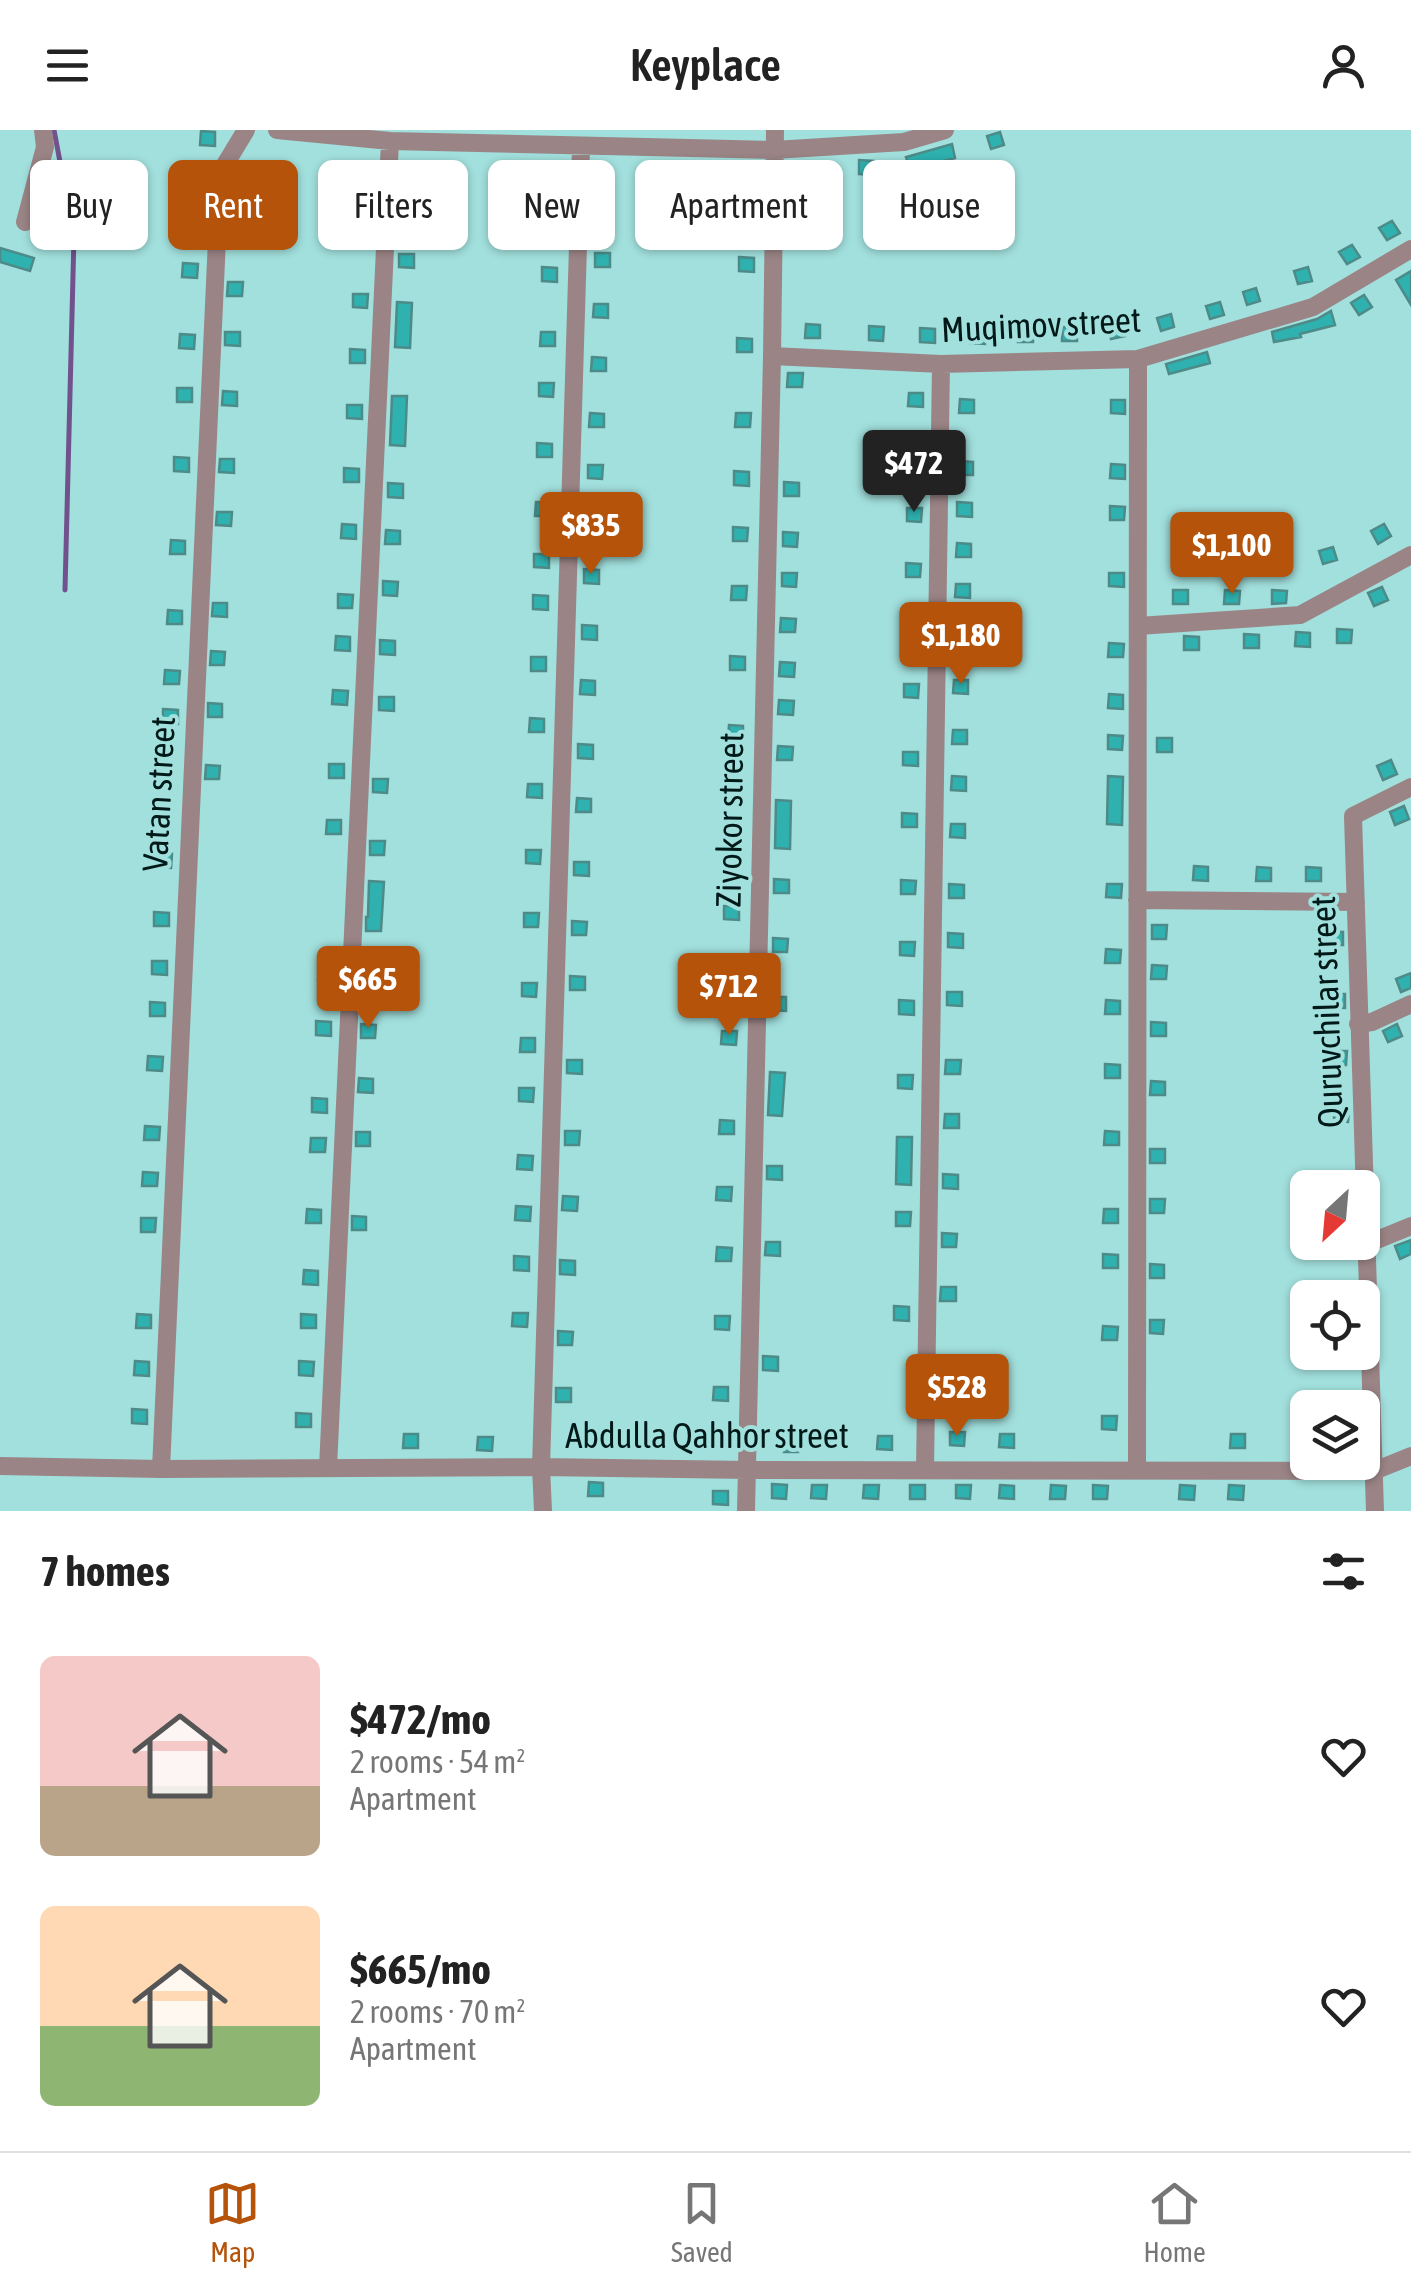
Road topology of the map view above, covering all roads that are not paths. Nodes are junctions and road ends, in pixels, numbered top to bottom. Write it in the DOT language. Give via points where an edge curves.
graph roads {
  1 [pos="43,130"];
  2 [pos="246,130"];
  3 [pos="276,130"];
  4 [pos="775,130"];
  5 [pos="945,130"];
  6 [pos="390,141"];
  7 [pos="581,147"];
  8 [pos="774,150"];
  9 [pos="25,222"];
  10 [pos="1411,249"];
  11 [pos="772,356"];
  12 [pos="1138,358"];
  13 [pos="941,364"];
  14 [pos="1411,555"];
  15 [pos="1138,626"];
  16 [pos="1411,786"];
  17 [pos="1138,900"];
  18 [pos="1356,902"];
  19 [pos="1411,1004"];
  20 [pos="1358,1024"];
  21 [pos="1364,1170"];
  22 [pos="1411,1226"];
  23 [pos="1380,1239"];
  24 [pos="1367,1260"];
  25 [pos="1372,1390"];
  26 [pos="1411,1456"];
  27 [pos="0,1466"];
  28 [pos="162,1468"];
  29 [pos="328,1468"];
  30 [pos="542,1468"];
  31 [pos="1380,1469"];
  32 [pos="748,1470"];
  33 [pos="925,1470"];
  34 [pos="1137,1470"];
  35 [pos="1290,1471"];
  36 [pos="1374,1480"];
  37 [pos="543,1511"];
  38 [pos="746,1511"];
  39 [pos="1375,1511"];
  1 -- 9 [label="street" via="45,147"];
  2 -- 28 [label="street, Vatan street" via="220,174"];
  3 -- 6 [label="street"];
  4 -- 8 [label="street, Ziyokor street"];
  5 -- 8 [label="street" via="904,142"];
  6 -- 7 [label="street"];
  6 -- 29 [label="street"];
  7 -- 8 [label="street"];
  7 -- 30 [label="street"];
  8 -- 11 [label="street, Ziyokor street"];
  10 -- 12 [label="street, Muqimov street" via="1313,307"];
  11 -- 13 [label="street, Muqimov street"];
  11 -- 32 [label="street, Ziyokor street"];
  12 -- 13 [label="street, Muqimov street"];
  12 -- 15 [label="street"];
  13 -- 33 [label="street"];
  14 -- 15 [label="street" via="1300,615"];
  15 -- 17 [label="street"];
  16 -- 18 [label="street, Quruvchilar street" via="1353,816"];
  17 -- 18 [label="street"];
  17 -- 34 [label="street"];
  18 -- 20 [label="street, Quruvchilar street"];
  19 -- 20 [label="street"];
  20 -- 21 [label="street, Quruvchilar street"];
  22 -- 23 [label="street"];
  24 -- 25 [label="street, Quruvchilar street"];
  26 -- 31 [label="street, Abdulla Qahhor street"];
  27 -- 28 [label="street, Abdulla Qahhor street"];
  28 -- 29 [label="street, Abdulla Qahhor street"];
  29 -- 30 [label="street, Abdulla Qahhor street"];
  30 -- 32 [label="street, Abdulla Qahhor street"];
  30 -- 37 [label="street"];
  32 -- 33 [label="street, Abdulla Qahhor street"];
  32 -- 38 [label="street, Ziyokor street"];
  33 -- 34 [label="street, Abdulla Qahhor street"];
  34 -- 35 [label="street, Abdulla Qahhor street"];
  36 -- 39 [label="street, Quruvchilar street"];
}
